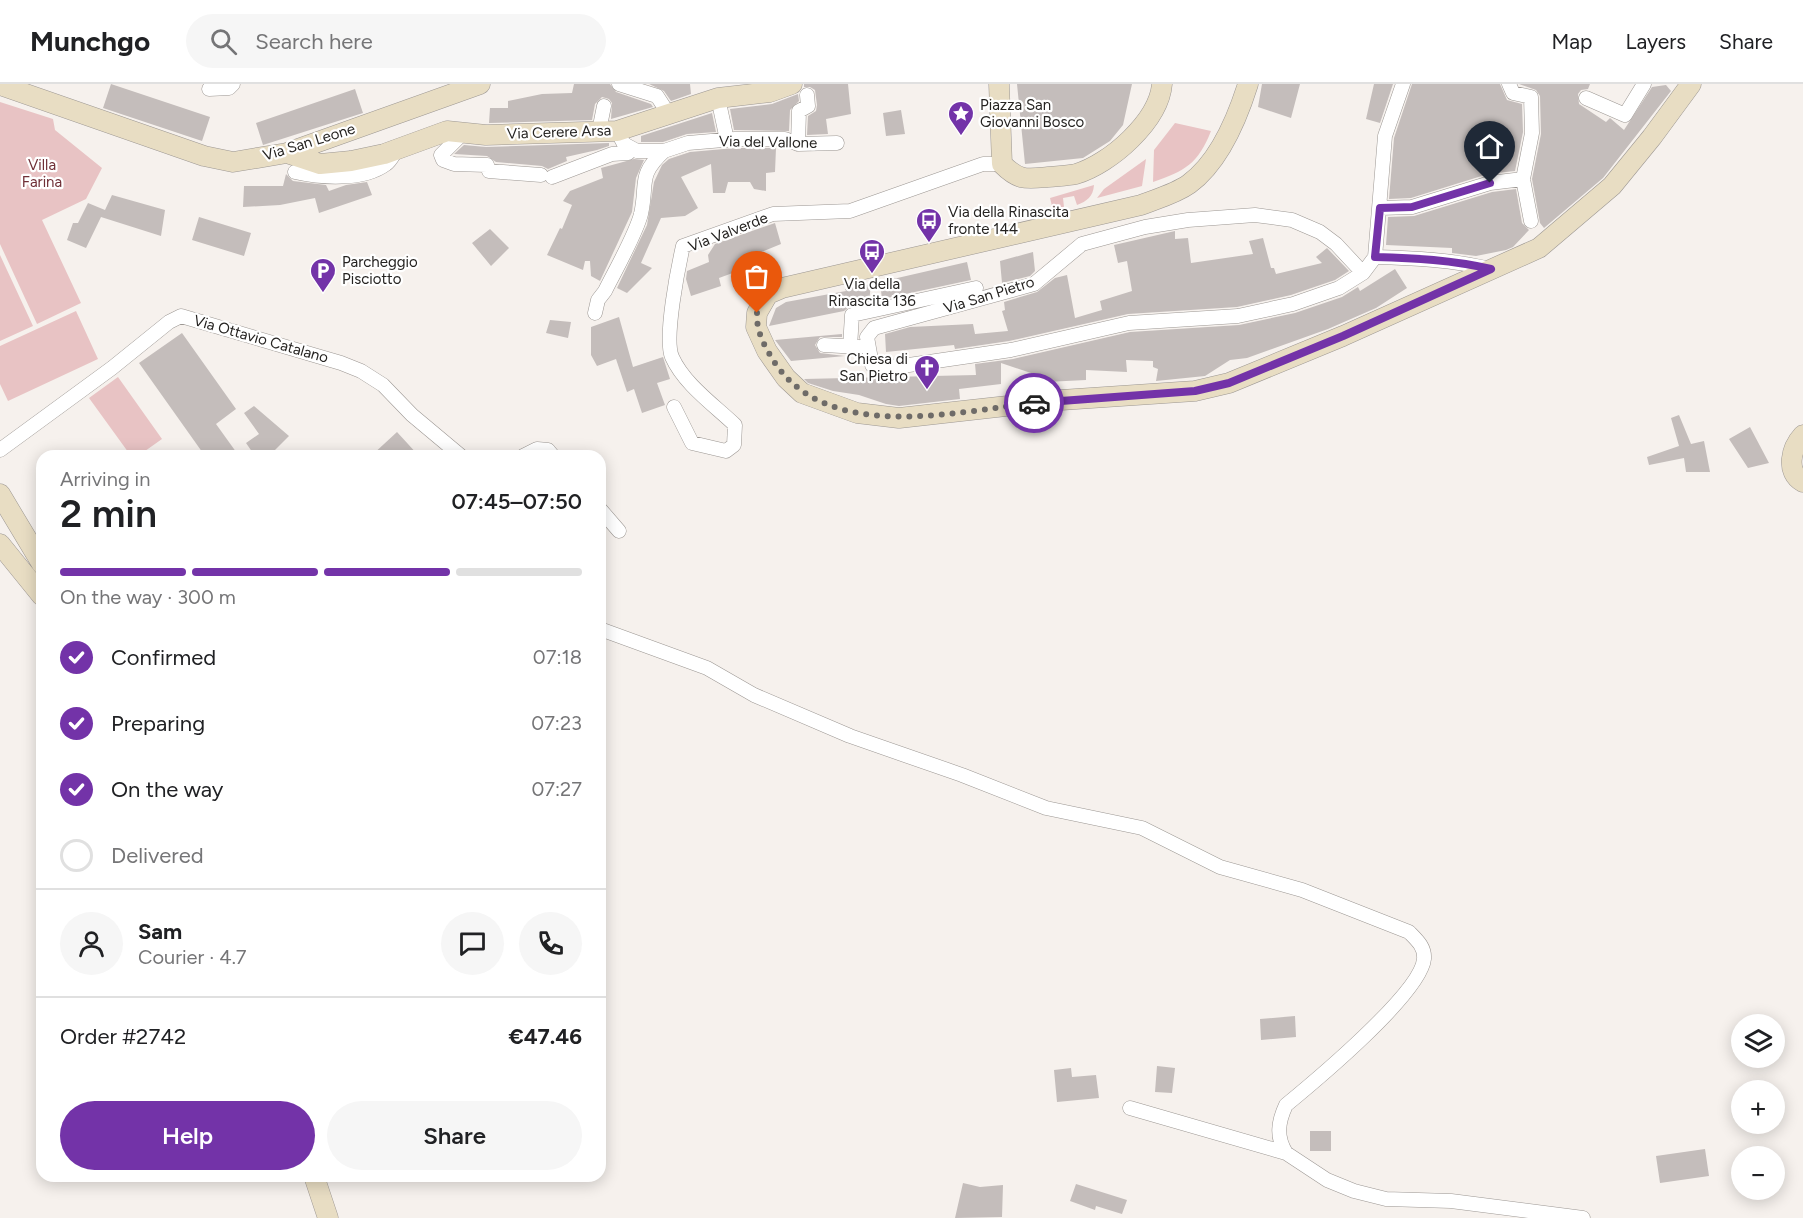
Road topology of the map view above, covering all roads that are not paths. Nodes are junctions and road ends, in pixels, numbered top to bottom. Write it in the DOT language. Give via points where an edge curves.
graph roads {
  1 [pos="233,84"];
  2 [pos="480,84"];
  3 [pos="619,84"];
  4 [pos="999,84"];
  5 [pos="1162,84"];
  6 [pos="1248,84"];
  7 [pos="1403,84"];
  8 [pos="1509,84"];
  9 [pos="1644,84"];
  10 [pos="1691,84"];
  11 [pos="0,85"];
  12 [pos="802,87"];
  13 [pos="209,89"];
  14 [pos="718,98"];
  15 [pos="1586,98"];
  16 [pos="604,106"];
  17 [pos="668,113"];
  18 [pos="608,131"];
  19 [pos="464,132"];
  20 [pos="727,140"];
  21 [pos="837,142"];
  22 [pos="798,144"];
  23 [pos="629,148"];
  24 [pos="397,149"];
  25 [pos="664,152"];
  26 [pos="287,153"];
  27 [pos="1002,164"];
  28 [pos="295,172"];
  29 [pos="1523,179"];
  30 [pos="1380,208"];
  31 [pos="1531,220"];
  32 [pos="1375,257"];
  33 [pos="1491,269"];
  34 [pos="1363,273"];
  35 [pos="976,288"];
  36 [pos="595,312"];
  37 [pos="824,345"];
  38 [pos="850,347"];
  39 [pos="867,347"];
  40 [pos="674,407"];
  41 [pos="1803,435"];
  42 [pos="0,450"];
  43 [pos="454,450"];
  44 [pos="1803,482"];
  45 [pos="0,494"];
  46 [pos="606,516"];
  47 [pos="620,531"];
  48 [pos="0,544"];
  49 [pos="36,554"];
  50 [pos="36,589"];
  51 [pos="606,631"];
  52 [pos="1130,1108"];
  53 [pos="1286,1154"];
  54 [pos="316,1182"];
  55 [pos="328,1218"];
  56 [pos="1583,1218"];
  1 -- 13 [label="street" via="229,88"];
  2 -- 26 [label="street, Via San Leone"];
  3 -- 17 [label="street" via="657,96"];
  4 -- 27 [label="street"];
  5 -- 27 [label="street" via="1156,105 1137,131 1102,162 1075,174 1025,179 1013,176"];
  6 -- 33 [label="street" via="1213,158 1188,185 1141,205 782,288 768,294 757,313 756,327 767,351 802,393 857,413 899,418 1061,400 1195,391 1229,383"];
  7 -- 30 [label="street" via="1385,136"];
  8 -- 29 [label="street" via="1513,93 1531,97 1532,133"];
  9 -- 15 [label="street" via="1625,115"];
  10 -- 33 [label="street" via="1612,186 1539,248"];
  11 -- 26 [label="street, Via San Leone" via="204,156 233,162"];
  12 -- 14 [label="street, Via Cerere Arsa"];
  12 -- 22 [label="street" via="808,106 799,111"];
  14 -- 17 [label="street, Via Cerere Arsa"];
  14 -- 20 [label="street"];
  16 -- 18 [label="street"];
  17 -- 18 [label="street, Via Cerere Arsa"];
  18 -- 19 [label="street, Via Cerere Arsa" via="486,135"];
  18 -- 23 [label="street"];
  19 -- 23 [label="street" via="441,155 443,160 487,165 489,171 546,176 612,154 628,153"];
  19 -- 24 [label="street, Via Cerere Arsa" via="447,132"];
  20 -- 22 [label="street, Via del Vallone" via="785,140"];
  20 -- 25 [label="street, Via del Vallone" via="688,143"];
  21 -- 22 [label="street, Via del Vallone"];
  23 -- 25 [label="street, Via del Vallone"];
  24 -- 26 [label="street, Via Cerere Arsa" via="320,164"];
  24 -- 28 [label="street" via="387,164 351,176"];
  25 -- 36 [label="street" via="649,165 641,215"];
  27 -- 40 [label="street, Via Valverde" via="983,164 850,211 773,214 683,246 669,340 671,355 683,375 735,425 735,445 726,451 692,443"];
  29 -- 30 [label="street" via="1490,183 1412,207"];
  29 -- 31 [label="street"];
  30 -- 32 [label="street"];
  32 -- 33 [label="street" via="1422,258"];
  32 -- 34 [label="street"];
  34 -- 39 [label="street" via="1338,288 1293,304 1238,316 1130,323 1011,350 932,362 880,367 872,365"];
  34 -- 39 [label="street, Via San Pietro" via="1328,238 1292,220 1255,215 1188,220 1082,244 1034,284 874,328 867,337"];
  35 -- 38 [label="street" via="852,315"];
  37 -- 38 [label="street"];
  38 -- 39 [label="street"];
  41 -- 44 [label="street" via="1795,444 1792,468 1796,478"];
  42 -- 43 [label="street, Via Ottavio Catalano" via="181,316 361,371"];
  45 -- 49 [label="street"];
  46 -- 47 [label="street"];
  48 -- 50 [label="street"];
  51 -- 53 [label="street" via="707,668 754,695 850,736 1046,808 1142,828 1220,867 1302,890 1409,932 1421,946 1422,966 1373,1029 1286,1105 1279,1119 1280,1143"];
  52 -- 53 [label="street"];
  53 -- 56 [label="street" via="1328,1180 1386,1198 1451,1201"];
  54 -- 55 [label="street"];
}
